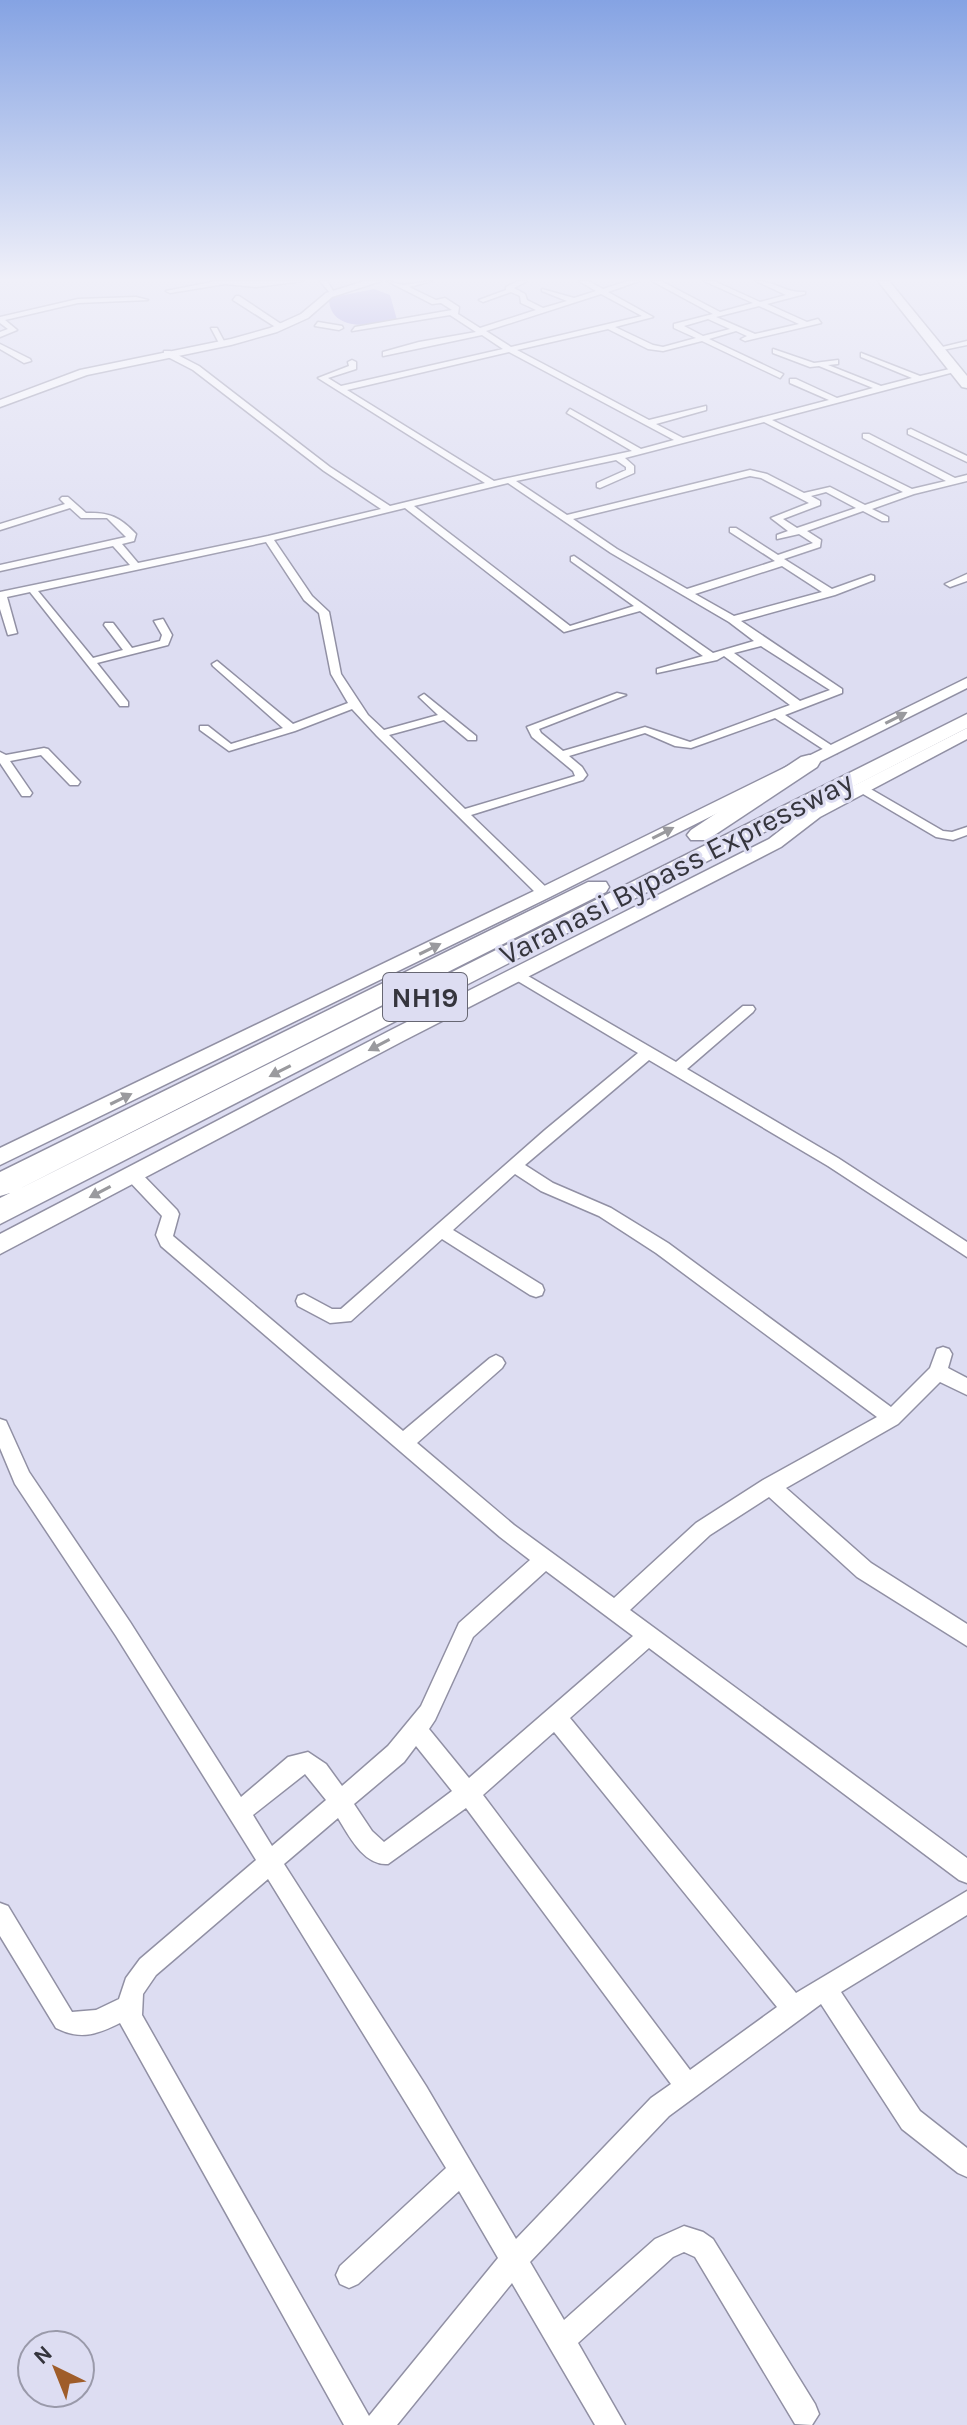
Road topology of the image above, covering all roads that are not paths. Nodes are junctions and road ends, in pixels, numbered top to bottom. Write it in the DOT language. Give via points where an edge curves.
graph roads {
  1 [pos="21,394"];
  2 [pos="230,394"];
  3 [pos="348,394"];
  4 [pos="594,394"];
  5 [pos="823,394"];
  6 [pos="857,394"];
  7 [pos="836,400"];
  8 [pos="0,404"];
  9 [pos="703,408"];
  10 [pos="570,411"];
  11 [pos="764,419"];
  12 [pos="649,423"];
  13 [pos="911,432"];
  14 [pos="866,436"];
  15 [pos="682,441"];
  16 [pos="640,452"];
  17 [pos="618,457"];
  18 [pos="967,459"];
  19 [pos="967,478"];
  20 [pos="509,480"];
  21 [pos="954,481"];
  22 [pos="492,484"];
  23 [pos="600,485"];
  24 [pos="911,492"];
  25 [pos="805,495"];
  26 [pos="407,505"];
  27 [pos="864,508"];
  28 [pos="389,510"];
  29 [pos="566,518"];
  30 [pos="885,519"];
  31 [pos="2,525"];
  32 [pos="733,530"];
  33 [pos="795,530"];
  34 [pos="776,534"];
  35 [pos="268,539"];
  36 [pos="117,544"];
  37 [pos="574,559"];
  38 [pos="780,560"];
  39 [pos="136,566"];
  40 [pos="0,568"];
  41 [pos="967,577"];
  42 [pos="871,578"];
  43 [pos="950,584"];
  44 [pos="32,589"];
  45 [pos="686,593"];
  46 [pos="831,593"];
  47 [pos="0,595"];
  48 [pos="643,607"];
  49 [pos="733,620"];
  50 [pos="159,621"];
  51 [pos="109,625"];
  52 [pos="12,633"];
  53 [pos="762,642"];
  54 [pos="130,652"];
  55 [pos="728,654"];
  56 [pos="713,658"];
  57 [pos="89,662"];
  58 [pos="217,664"];
  59 [pos="661,671"];
  60 [pos="967,682"];
  61 [pos="621,695"];
  62 [pos="424,697"];
  63 [pos="967,701"];
  64 [pos="124,704"];
  65 [pos="354,704"];
  66 [pos="799,706"];
  67 [pos="776,714"];
  68 [pos="447,716"];
  69 [pos="967,720"];
  70 [pos="204,728"];
  71 [pos="291,729"];
  72 [pos="967,733"];
  73 [pos="381,734"];
  74 [pos="472,738"];
  75 [pos="561,755"];
  76 [pos="1,758"];
  77 [pos="837,770"];
  78 [pos="74,782"];
  79 [pos="26,793"];
  80 [pos="814,813"];
  81 [pos="462,814"];
  82 [pos="967,831"];
  83 [pos="727,843"];
  84 [pos="544,893"];
  85 [pos="516,974"];
  86 [pos="748,1009"];
  87 [pos="649,1052"];
  88 [pos="677,1069"];
  89 [pos="0,1157"];
  90 [pos="514,1166"];
  91 [pos="133,1175"];
  92 [pos="0,1185"];
  93 [pos="0,1212"];
  94 [pos="441,1230"];
  95 [pos="0,1245"];
  96 [pos="967,1250"];
  97 [pos="536,1290"];
  98 [pos="304,1301"];
  99 [pos="496,1363"];
  100 [pos="967,1387"];
  101 [pos="892,1418"];
  102 [pos="0,1427"];
  103 [pos="403,1443"];
  104 [pos="770,1486"];
  105 [pos="545,1559"];
  106 [pos="615,1611"];
  107 [pos="648,1636"];
  108 [pos="967,1636"];
  109 [pos="556,1717"];
  110 [pos="417,1731"];
  111 [pos="468,1793"];
  112 [pos="342,1802"];
  113 [pos="238,1814"];
  114 [pos="271,1864"];
  115 [pos="967,1872"];
  116 [pos="967,1902"];
  117 [pos="0,1914"];
  118 [pos="825,1989"];
  119 [pos="128,2007"];
  120 [pos="794,2010"];
  121 [pos="688,2087"];
  122 [pos="967,2164"];
  123 [pos="462,2171"];
  124 [pos="514,2260"];
  125 [pos="349,2275"];
  126 [pos="562,2340"];
  127 [pos="805,2414"];
  128 [pos="359,2425"];
  129 [pos="379,2425"];
  130 [pos="611,2425"];
  1 -- 8 [label="street"];
  2 -- 28 [label="street"];
  3 -- 22 [label="street"];
  4 -- 12 [label="street"];
  5 -- 7 [label="street"];
  6 -- 7 [label="street"];
  7 -- 11 [label="street"];
  9 -- 12 [label="street"];
  10 -- 16 [label="street"];
  11 -- 15 [label="street"];
  11 -- 24 [label="street"];
  12 -- 15 [label="street"];
  13 -- 18 [label="street"];
  14 -- 21 [label="street"];
  15 -- 16 [label="street"];
  16 -- 17 [label="street"];
  17 -- 20 [label="street"];
  17 -- 23 [label="street" via="631,471"];
  19 -- 21 [label="street"];
  20 -- 22 [label="street"];
  20 -- 29 [label="street"];
  21 -- 24 [label="street"];
  22 -- 26 [label="street"];
  24 -- 27 [label="street"];
  25 -- 27 [label="street" via="827,489"];
  25 -- 29 [label="street" via="750,473"];
  25 -- 33 [label="street" via="817,503 776,518"];
  26 -- 28 [label="street"];
  26 -- 48 [label="street" via="568,630"];
  27 -- 30 [label="street"];
  27 -- 33 [label="street"];
  28 -- 35 [label="street"];
  29 -- 45 [label="street"];
  31 -- 36 [label="street" via="67,502 84,516 111,515 132,536"];
  32 -- 38 [label="street"];
  33 -- 34 [label="street"];
  33 -- 38 [label="street" via="817,545"];
  35 -- 39 [label="street"];
  35 -- 65 [label="street" via="308,598 324,612 336,674"];
  36 -- 39 [label="street"];
  36 -- 40 [label="street"];
  37 -- 48 [label="street"];
  38 -- 45 [label="street"];
  38 -- 46 [label="street"];
  39 -- 44 [label="street"];
  41 -- 43 [label="street"];
  42 -- 46 [label="street"];
  44 -- 47 [label="street"];
  44 -- 57 [label="street"];
  45 -- 49 [label="street"];
  46 -- 49 [label="street"];
  47 -- 52 [label="street"];
  48 -- 56 [label="street"];
  49 -- 53 [label="street"];
  50 -- 54 [label="street" via="167,635 164,643"];
  51 -- 54 [label="street"];
  53 -- 55 [label="street"];
  53 -- 66 [label="street" via="838,691"];
  54 -- 57 [label="street"];
  55 -- 56 [label="street"];
  55 -- 66 [label="street"];
  56 -- 59 [label="street"];
  57 -- 64 [label="street"];
  58 -- 71 [label="street"];
  77 -- 60 [label="street, one-way"];
  61 -- 75 [label="street" via="533,727"];
  62 -- 68 [label="street"];
  63 -- 77 [label="highway, Varanasi Bypass Expressway / NH19"];
  65 -- 71 [label="street"];
  65 -- 73 [label="street"];
  66 -- 67 [label="street"];
  67 -- 75 [label="street" via="691,745 645,730"];
  67 -- 77 [label="street"];
  68 -- 73 [label="street"];
  68 -- 74 [label="street"];
  69 -- 77 [label="highway, Varanasi Bypass Expressway / NH19"];
  70 -- 71 [label="street" via="229,748"];
  72 -- 77 [label="street"];
  73 -- 81 [label="street"];
  75 -- 81 [label="street" via="578,769 579,778"];
  76 -- 78 [label="street" via="44,751"];
  76 -- 79 [label="street"];
  77 -- 80 [label="street"];
  77 -- 82 [label="street" via="940,834"];
  77 -- 83 [label="highway, Varanasi Bypass Expressway / NH19"];
  84 -- 77 [label="street, one-way"];
  77 -- 92 [label="highway, Varanasi Bypass Expressway / NH19"];
  80 -- 83 [label="highway"];
  80 -- 85 [label="street" via="775,843"];
  81 -- 84 [label="street"];
  83 -- 93 [label="highway, Varanasi Bypass Expressway / NH19, one-way"];
  89 -- 84 [label="street, one-way"];
  85 -- 87 [label="street"];
  85 -- 91 [label="street, one-way"];
  86 -- 88 [label="street"];
  87 -- 88 [label="street"];
  87 -- 90 [label="street"];
  88 -- 96 [label="street"];
  90 -- 94 [label="street"];
  90 -- 101 [label="street" via="662,1248"];
  91 -- 95 [label="street, one-way"];
  91 -- 103 [label="street" via="171,1214 167,1241"];
  94 -- 97 [label="street"];
  94 -- 98 [label="street" via="345,1316 330,1316"];
  99 -- 103 [label="street"];
  100 -- 101 [label="street" via="940,1363"];
  101 -- 104 [label="street"];
  102 -- 113 [label="street" via="22,1478"];
  103 -- 105 [label="street"];
  104 -- 106 [label="street" via="703,1529"];
  104 -- 108 [label="street" via="864,1570"];
  105 -- 106 [label="street"];
  105 -- 110 [label="street" via="466,1630"];
  106 -- 107 [label="street"];
  107 -- 109 [label="street"];
  107 -- 115 [label="street"];
  109 -- 111 [label="street"];
  109 -- 120 [label="street"];
  110 -- 111 [label="street"];
  110 -- 112 [label="street"];
  111 -- 112 [label="street" via="382,1854 371,1847"];
  111 -- 121 [label="street"];
  112 -- 113 [label="street" via="315,1768 301,1762"];
  112 -- 114 [label="street"];
  113 -- 114 [label="street"];
  114 -- 119 [label="street" via="148,1967 132,1987"];
  114 -- 123 [label="street"];
  116 -- 118 [label="street"];
  117 -- 119 [label="street" via="64,2020 74,2027 87,2025"];
  118 -- 120 [label="street"];
  118 -- 122 [label="street" via="911,2120"];
  119 -- 128 [label="street" via="139,2036"];
  120 -- 121 [label="street"];
  121 -- 124 [label="street" via="660,2107"];
  123 -- 124 [label="street"];
  123 -- 125 [label="street"];
  124 -- 126 [label="street"];
  124 -- 129 [label="street"];
  126 -- 127 [label="street" via="675,2239 696,2240"];
  126 -- 130 [label="street"];
}
